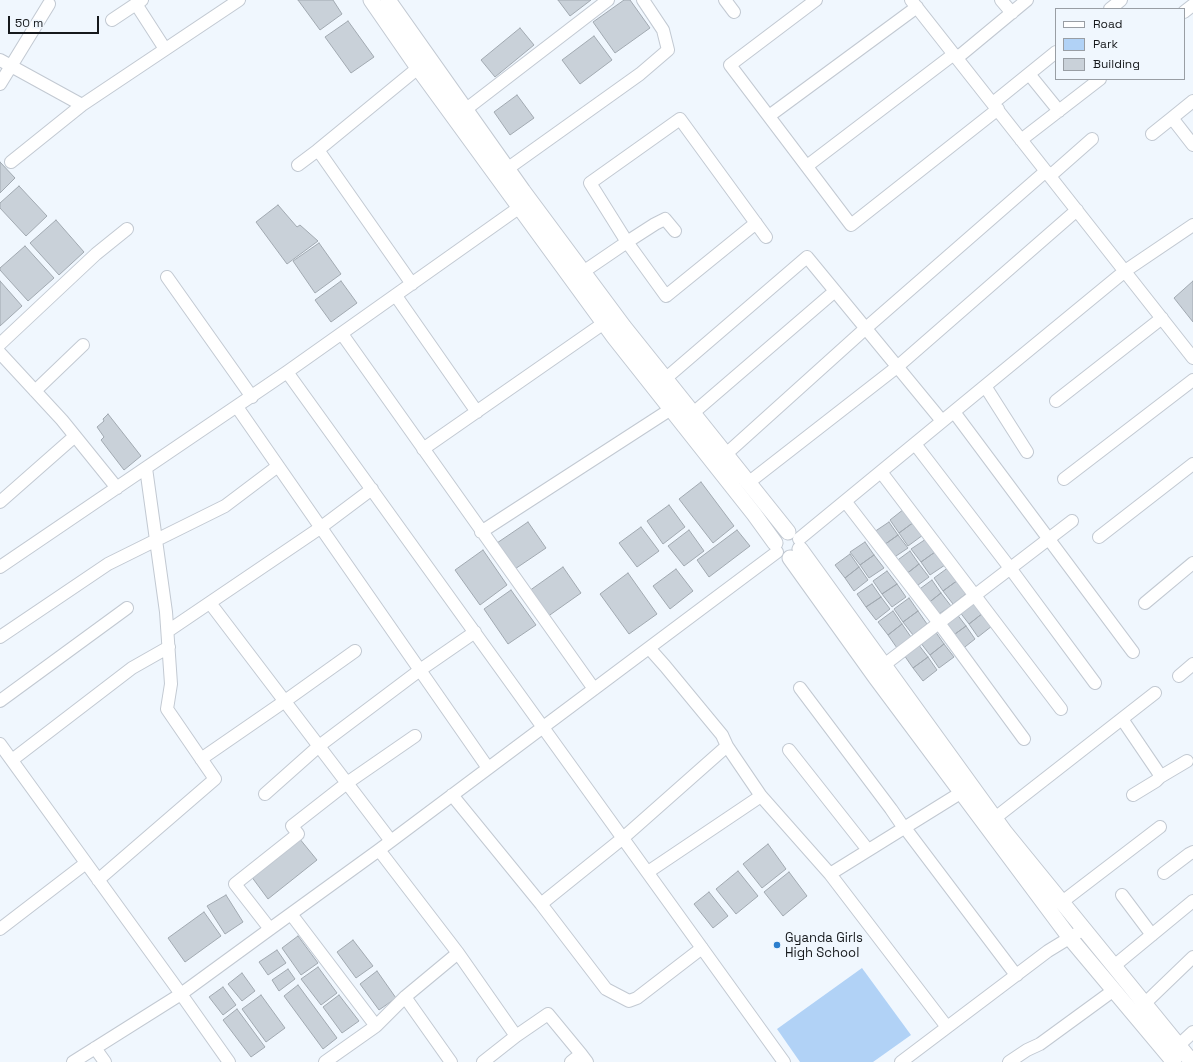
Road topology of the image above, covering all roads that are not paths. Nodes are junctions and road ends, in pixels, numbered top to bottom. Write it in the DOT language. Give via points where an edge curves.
graph roads {
  1 [pos="239,0"];
  2 [pos="371,0"];
  3 [pos="608,0"];
  4 [pos="643,0"];
  5 [pos="725,0"];
  6 [pos="816,0"];
  7 [pos="1001,0"];
  8 [pos="1027,0"];
  9 [pos="1121,0"];
  10 [pos="390,1"];
  11 [pos="139,2"];
  12 [pos="914,3"];
  13 [pos="49,4"];
  14 [pos="1193,5"];
  15 [pos="1111,8"];
  16 [pos="1185,11"];
  17 [pos="734,12"];
  18 [pos="1012,12"];
  19 [pos="112,20"];
  20 [pos="165,49"];
  21 [pos="1055,53"];
  22 [pos="955,56"];
  23 [pos="0,60"];
  24 [pos="12,66"];
  25 [pos="418,68"];
  26 [pos="1029,74"];
  27 [pos="1099,80"];
  28 [pos="0,84"];
  29 [pos="1193,101"];
  30 [pos="82,105"];
  31 [pos="995,106"];
  32 [pos="466,110"];
  33 [pos="1059,111"];
  34 [pos="769,116"];
  35 [pos="1172,118"];
  36 [pos="1152,134"];
  37 [pos="1092,139"];
  38 [pos="1021,140"];
  39 [pos="1193,145"];
  40 [pos="318,150"];
  41 [pos="11,162"];
  42 [pos="298,165"];
  43 [pos="807,166"];
  44 [pos="507,169"];
  45 [pos="1048,173"];
  46 [pos="525,204"];
  47 [pos="1077,210"];
  48 [pos="756,224"];
  49 [pos="1193,225"];
  50 [pos="127,229"];
  51 [pos="675,231"];
  52 [pos="766,237"];
  53 [pos="627,242"];
  54 [pos="1125,271"];
  55 [pos="583,272"];
  56 [pos="167,277"];
  57 [pos="412,284"];
  58 [pos="835,291"];
  59 [pos="396,296"];
  60 [pos="1162,318"];
  61 [pos="604,323"];
  62 [pos="866,328"];
  63 [pos="342,334"];
  64 [pos="0,344"];
  65 [pos="83,345"];
  66 [pos="0,353"];
  67 [pos="1193,358"];
  68 [pos="897,367"];
  69 [pos="287,372"];
  70 [pos="665,379"];
  71 [pos="1193,380"];
  72 [pos="985,386"];
  73 [pos="35,391"];
  74 [pos="252,397"];
  75 [pos="1056,401"];
  76 [pos="236,407"];
  77 [pos="671,409"];
  78 [pos="477,412"];
  79 [pos="954,412"];
  80 [pos="692,414"];
  81 [pos="942,422"];
  82 [pos="75,436"];
  83 [pos="915,444"];
  84 [pos="423,449"];
  85 [pos="1027,452"];
  86 [pos="726,455"];
  87 [pos="1193,464"];
  88 [pos="278,466"];
  89 [pos="146,468"];
  90 [pos="881,472"];
  91 [pos="1064,479"];
  92 [pos="748,483"];
  93 [pos="117,488"];
  94 [pos="372,489"];
  95 [pos="845,501"];
  96 [pos="0,502"];
  97 [pos="1072,521"];
  98 [pos="320,528"];
  99 [pos="482,532"];
  100 [pos="1099,537"];
  101 [pos="1048,539"];
  102 [pos="156,540"];
  103 [pos="788,546"];
  104 [pos="1193,563"];
  105 [pos="0,567"];
  106 [pos="1010,568"];
  107 [pos="974,596"];
  108 [pos="210,603"];
  109 [pos="1145,603"];
  110 [pos="127,608"];
  111 [pos="939,623"];
  112 [pos="168,631"];
  113 [pos="475,632"];
  114 [pos="0,637"];
  115 [pos="169,647"];
  116 [pos="649,648"];
  117 [pos="355,650"];
  118 [pos="1133,652"];
  119 [pos="1193,664"];
  120 [pos="884,665"];
  121 [pos="420,670"];
  122 [pos="1179,676"];
  123 [pos="1095,682"];
  124 [pos="800,688"];
  125 [pos="594,689"];
  126 [pos="1155,693"];
  127 [pos="285,701"];
  128 [pos="0,702"];
  129 [pos="1061,709"];
  130 [pos="1122,719"];
  131 [pos="544,727"];
  132 [pos="415,736"];
  133 [pos="1024,739"];
  134 [pos="0,744"];
  135 [pos="319,746"];
  136 [pos="727,746"];
  137 [pos="789,750"];
  138 [pos="201,759"];
  139 [pos="12,760"];
  140 [pos="1187,762"];
  141 [pos="488,768"];
  142 [pos="1160,777"];
  143 [pos="347,783"];
  144 [pos="962,792"];
  145 [pos="265,794"];
  146 [pos="452,795"];
  147 [pos="1133,795"];
  148 [pos="761,796"];
  149 [pos="995,818"];
  150 [pos="1160,827"];
  151 [pos="904,828"];
  152 [pos="623,838"];
  153 [pos="391,841"];
  154 [pos="380,850"];
  155 [pos="868,850"];
  156 [pos="1193,852"];
  157 [pos="86,863"];
  158 [pos="648,872"];
  159 [pos="1164,872"];
  160 [pos="830,874"];
  161 [pos="98,880"];
  162 [pos="1122,895"];
  163 [pos="1193,901"];
  164 [pos="1062,902"];
  165 [pos="541,904"];
  166 [pos="291,914"];
  167 [pos="0,929"];
  168 [pos="270,929"];
  169 [pos="1084,929"];
  170 [pos="1152,935"];
  171 [pos="1070,938"];
  172 [pos="702,948"];
  173 [pos="458,954"];
  174 [pos="1193,958"];
  175 [pos="1114,966"];
  176 [pos="1017,975"];
  177 [pos="1114,990"];
  178 [pos="181,994"];
  179 [pos="405,997"];
  180 [pos="1145,1002"];
  181 [pos="1134,1014"];
  182 [pos="376,1026"];
  183 [pos="947,1027"];
  184 [pos="1193,1032"];
  185 [pos="516,1036"];
  186 [pos="1179,1045"];
  187 [pos="95,1048"];
  188 [pos="584,1058"];
  189 [pos="73,1062"];
  190 [pos="105,1062"];
  191 [pos="229,1062"];
  192 [pos="325,1062"];
  193 [pos="451,1062"];
  194 [pos="483,1062"];
  195 [pos="571,1062"];
  196 [pos="784,1062"];
  197 [pos="901,1062"];
  198 [pos="1009,1062"];
  199 [pos="1174,1062"];
  200 [pos="1192,1062"];
  1 -- 20 [label="street"];
  2 -- 25 [label="main road"];
  3 -- 32 [label="street"];
  4 -- 44 [label="street" via="663,30 668,50 640,74"];
  5 -- 17 [label="street"];
  6 -- 34 [label="street" via="730,65"];
  7 -- 18 [label="street"];
  8 -- 18 [label="street"];
  9 -- 15 [label="street"];
  10 -- 32 [label="main road"];
  11 -- 19 [label="street"];
  11 -- 20 [label="street"];
  12 -- 22 [label="street"];
  12 -- 34 [label="street"];
  13 -- 24 [label="street"];
  14 -- 16 [label="street"];
  18 -- 22 [label="street"];
  20 -- 30 [label="street"];
  21 -- 26 [label="street"];
  22 -- 31 [label="street"];
  22 -- 43 [label="street"];
  23 -- 24 [label="street"];
  24 -- 28 [label="street"];
  24 -- 30 [label="street"];
  25 -- 40 [label="street"];
  25 -- 46 [label="main road"];
  26 -- 31 [label="street"];
  26 -- 33 [label="street"];
  27 -- 33 [label="street"];
  29 -- 35 [label="street"];
  30 -- 41 [label="street"];
  31 -- 38 [label="street"];
  31 -- 43 [label="street" via="851,225"];
  32 -- 44 [label="main road"];
  33 -- 38 [label="street"];
  34 -- 43 [label="street"];
  35 -- 36 [label="street"];
  35 -- 39 [label="street"];
  37 -- 45 [label="street"];
  38 -- 45 [label="street"];
  40 -- 42 [label="street"];
  40 -- 57 [label="street"];
  44 -- 46 [label="main road"];
  45 -- 47 [label="street"];
  45 -- 62 [label="street"];
  46 -- 55 [label="main road"];
  46 -- 57 [label="street"];
  46 -- 61 [label="main road"];
  47 -- 54 [label="street"];
  47 -- 68 [label="street"];
  48 -- 52 [label="street"];
  48 -- 53 [label="street" via="666,296"];
  48 -- 53 [label="street" via="680,119 590,183"];
  49 -- 54 [label="street"];
  50 -- 64 [label="street" via="96,254"];
  51 -- 53 [label="street" via="665,219"];
  53 -- 55 [label="street"];
  54 -- 60 [label="street"];
  54 -- 72 [label="street"];
  55 -- 70 [label="main road"];
  56 -- 74 [label="street"];
  57 -- 59 [label="street"];
  58 -- 62 [label="street"];
  58 -- 70 [label="street" via="807,257"];
  58 -- 80 [label="street"];
  59 -- 63 [label="street"];
  59 -- 78 [label="street"];
  60 -- 67 [label="street"];
  60 -- 75 [label="street"];
  61 -- 77 [label="main road"];
  61 -- 78 [label="street"];
  62 -- 68 [label="street"];
  62 -- 86 [label="street"];
  63 -- 69 [label="street"];
  63 -- 84 [label="street"];
  65 -- 73 [label="street"];
  66 -- 73 [label="street"];
  68 -- 81 [label="street"];
  68 -- 92 [label="street"];
  69 -- 74 [label="street"];
  69 -- 94 [label="street"];
  70 -- 80 [label="main road"];
  71 -- 91 [label="street"];
  72 -- 79 [label="street"];
  72 -- 85 [label="street"];
  73 -- 82 [label="street"];
  74 -- 76 [label="street"];
  76 -- 88 [label="street"];
  76 -- 89 [label="street"];
  77 -- 99 [label="street"];
  77 -- 103 [label="main road" via="754,514"];
  78 -- 84 [label="street"];
  79 -- 81 [label="street"];
  79 -- 101 [label="street"];
  80 -- 86 [label="main road"];
  81 -- 83 [label="street"];
  82 -- 93 [label="street"];
  82 -- 96 [label="street"];
  83 -- 90 [label="street"];
  83 -- 106 [label="street"];
  84 -- 99 [label="street"];
  86 -- 92 [label="main road"];
  87 -- 100 [label="street"];
  88 -- 98 [label="street"];
  88 -- 102 [label="street" via="226,506"];
  89 -- 93 [label="street"];
  89 -- 102 [label="street"];
  90 -- 95 [label="street"];
  90 -- 107 [label="street"];
  92 -- 103 [label="main road"];
  93 -- 105 [label="street"];
  94 -- 98 [label="street"];
  94 -- 113 [label="street"];
  95 -- 103 [label="street"];
  95 -- 111 [label="street"];
  97 -- 101 [label="street"];
  98 -- 108 [label="street"];
  98 -- 121 [label="street"];
  99 -- 125 [label="street"];
  101 -- 106 [label="street"];
  101 -- 118 [label="street"];
  102 -- 112 [label="street"];
  102 -- 114 [label="street" via="108,564"];
  103 -- 116 [label="street"];
  103 -- 120 [label="main road"];
  103 -- 144 [label="main road" via="880,684"];
  104 -- 109 [label="street"];
  106 -- 107 [label="street"];
  106 -- 123 [label="street"];
  107 -- 111 [label="street"];
  107 -- 129 [label="street"];
  108 -- 112 [label="street"];
  108 -- 127 [label="street"];
  110 -- 128 [label="street"];
  111 -- 120 [label="street"];
  111 -- 133 [label="street"];
  112 -- 115 [label="street"];
  113 -- 121 [label="street"];
  113 -- 131 [label="street"];
  115 -- 138 [label="street" via="171,684 167,709"];
  115 -- 139 [label="street" via="132,668"];
  116 -- 125 [label="street"];
  116 -- 136 [label="street" via="722,735"];
  117 -- 127 [label="street"];
  119 -- 122 [label="street"];
  120 -- 149 [label="main road"];
  121 -- 135 [label="street"];
  121 -- 141 [label="street"];
  124 -- 151 [label="street"];
  125 -- 131 [label="street"];
  126 -- 130 [label="street"];
  127 -- 135 [label="street"];
  127 -- 138 [label="street"];
  130 -- 142 [label="street"];
  130 -- 149 [label="street"];
  131 -- 141 [label="street"];
  131 -- 152 [label="street"];
  132 -- 143 [label="street"];
  134 -- 139 [label="street"];
  135 -- 143 [label="street"];
  135 -- 145 [label="street"];
  136 -- 148 [label="street"];
  136 -- 152 [label="street"];
  137 -- 155 [label="street"];
  138 -- 161 [label="street" via="215,779"];
  139 -- 157 [label="street"];
  140 -- 142 [label="street"];
  141 -- 146 [label="street"];
  142 -- 147 [label="street"];
  143 -- 153 [label="street"];
  143 -- 168 [label="street" via="292,826 298,834 235,884"];
  144 -- 151 [label="street"];
  144 -- 171 [label="main road"];
  146 -- 153 [label="street"];
  146 -- 165 [label="street"];
  148 -- 158 [label="street"];
  148 -- 160 [label="street"];
  149 -- 164 [label="main road"];
  150 -- 164 [label="street"];
  151 -- 155 [label="street"];
  151 -- 176 [label="street"];
  152 -- 158 [label="street"];
  152 -- 165 [label="street"];
  153 -- 154 [label="street"];
  154 -- 166 [label="street"];
  154 -- 173 [label="street"];
  155 -- 160 [label="street"];
  156 -- 159 [label="street"];
  157 -- 161 [label="street"];
  157 -- 167 [label="street"];
  158 -- 172 [label="street"];
  160 -- 183 [label="street"];
  161 -- 178 [label="street"];
  162 -- 170 [label="street"];
  163 -- 170 [label="street"];
  164 -- 169 [label="main road"];
  165 -- 172 [label="street" via="606,989 628,1001 637,998"];
  166 -- 168 [label="street"];
  166 -- 182 [label="street"];
  168 -- 178 [label="street"];
  169 -- 171 [label="street"];
  169 -- 175 [label="main road"];
  170 -- 175 [label="street"];
  171 -- 176 [label="street"];
  171 -- 177 [label="main road"];
  172 -- 196 [label="street"];
  173 -- 179 [label="street"];
  173 -- 185 [label="street"];
  174 -- 180 [label="street"];
  175 -- 180 [label="main road"];
  176 -- 183 [label="street"];
  177 -- 181 [label="main road"];
  177 -- 198 [label="street" via="1040,1044"];
  178 -- 187 [label="street"];
  178 -- 191 [label="street"];
  179 -- 182 [label="street"];
  179 -- 193 [label="street"];
  180 -- 181 [label="street"];
  180 -- 186 [label="main road"];
  181 -- 199 [label="main road"];
  182 -- 192 [label="street"];
  183 -- 197 [label="street"];
  184 -- 186 [label="street"];
  185 -- 188 [label="street" via="548,1014"];
  185 -- 194 [label="street"];
  186 -- 200 [label="main road"];
  187 -- 189 [label="street"];
  187 -- 190 [label="street"];
  188 -- 195 [label="street"];
}
